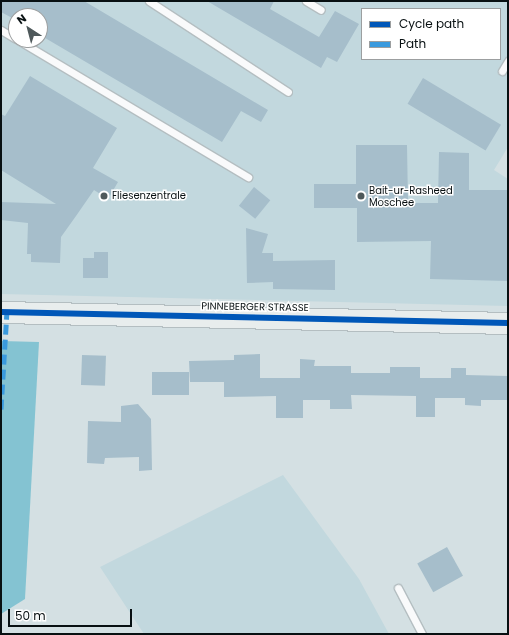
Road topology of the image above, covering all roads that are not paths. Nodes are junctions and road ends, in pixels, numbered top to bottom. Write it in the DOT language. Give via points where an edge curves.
graph roads {
  1 [pos="149,1"];
  2 [pos="306,1"];
  3 [pos="321,10"];
  4 [pos="30,48"];
  5 [pos="508,61"];
  6 [pos="502,72"];
  7 [pos="288,92"];
  8 [pos="248,177"];
  9 [pos="1,312"];
  10 [pos="508,323"];
  11 [pos="398,588"];
  12 [pos="422,634"];
  1 -- 7 [label="lane"];
  2 -- 3 [label="lane"];
  4 -- 8 [label="lane"];
  5 -- 6 [label="lane"];
  9 -- 10 [label="main road, PINNEBERGER STRASSE"];
  11 -- 12 [label="lane"];
}
